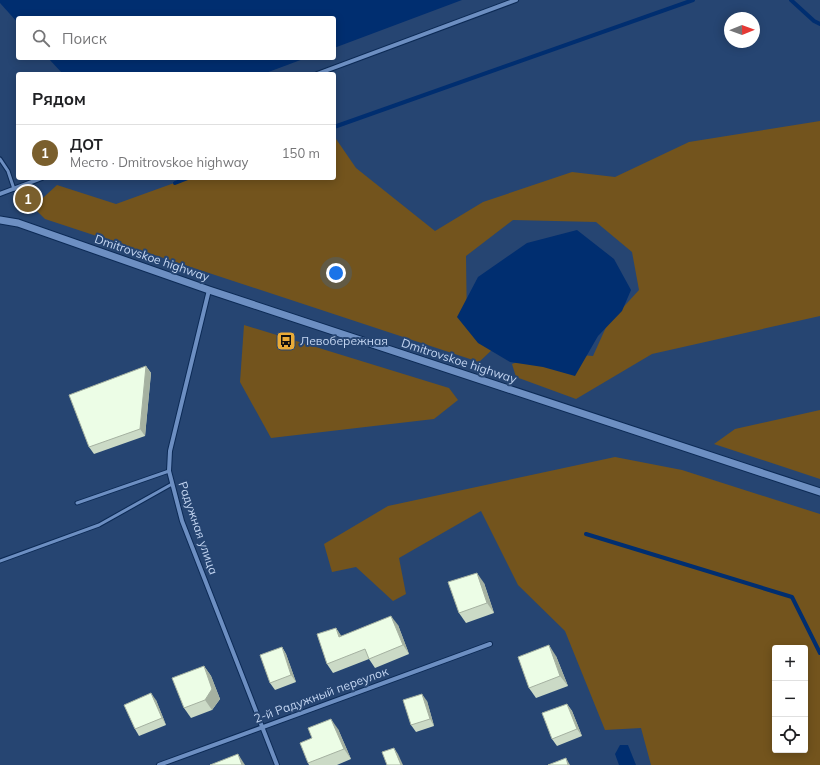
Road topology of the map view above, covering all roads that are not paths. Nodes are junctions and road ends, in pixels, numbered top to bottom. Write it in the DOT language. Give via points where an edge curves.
graph roads {
  1 [pos="516,0"];
  2 [pos="322,72"];
  3 [pos="0,159"];
  4 [pos="37,180"];
  5 [pos="14,189"];
  6 [pos="0,194"];
  7 [pos="0,220"];
  8 [pos="209,290"];
  9 [pos="169,471"];
  10 [pos="172,484"];
  11 [pos="820,492"];
  12 [pos="77,503"];
  13 [pos="0,562"];
  14 [pos="490,644"];
  15 [pos="262,727"];
  16 [pos="159,765"];
  17 [pos="277,765"];
  1 -- 2 [label="street"];
  3 -- 5 [label="lane" via="8,171"];
  4 -- 5 [label="street"];
  5 -- 6 [label="street"];
  7 -- 8 [label="street, Dmitrovskoe highway" via="18,223"];
  8 -- 9 [label="street, Радужная улица" via="170,451"];
  8 -- 11 [label="street, Dmitrovskoe highway"];
  9 -- 10 [label="street, Радужная улица"];
  9 -- 12 [label="lane"];
  10 -- 13 [label="lane" via="99,525"];
  10 -- 15 [label="street, Радужная улица" via="182,521"];
  14 -- 15 [label="street, 2-й Радужный переулок"];
  15 -- 16 [label="street, 2-й Радужный переулок"];
  15 -- 17 [label="street, Радужная улица"];
}
